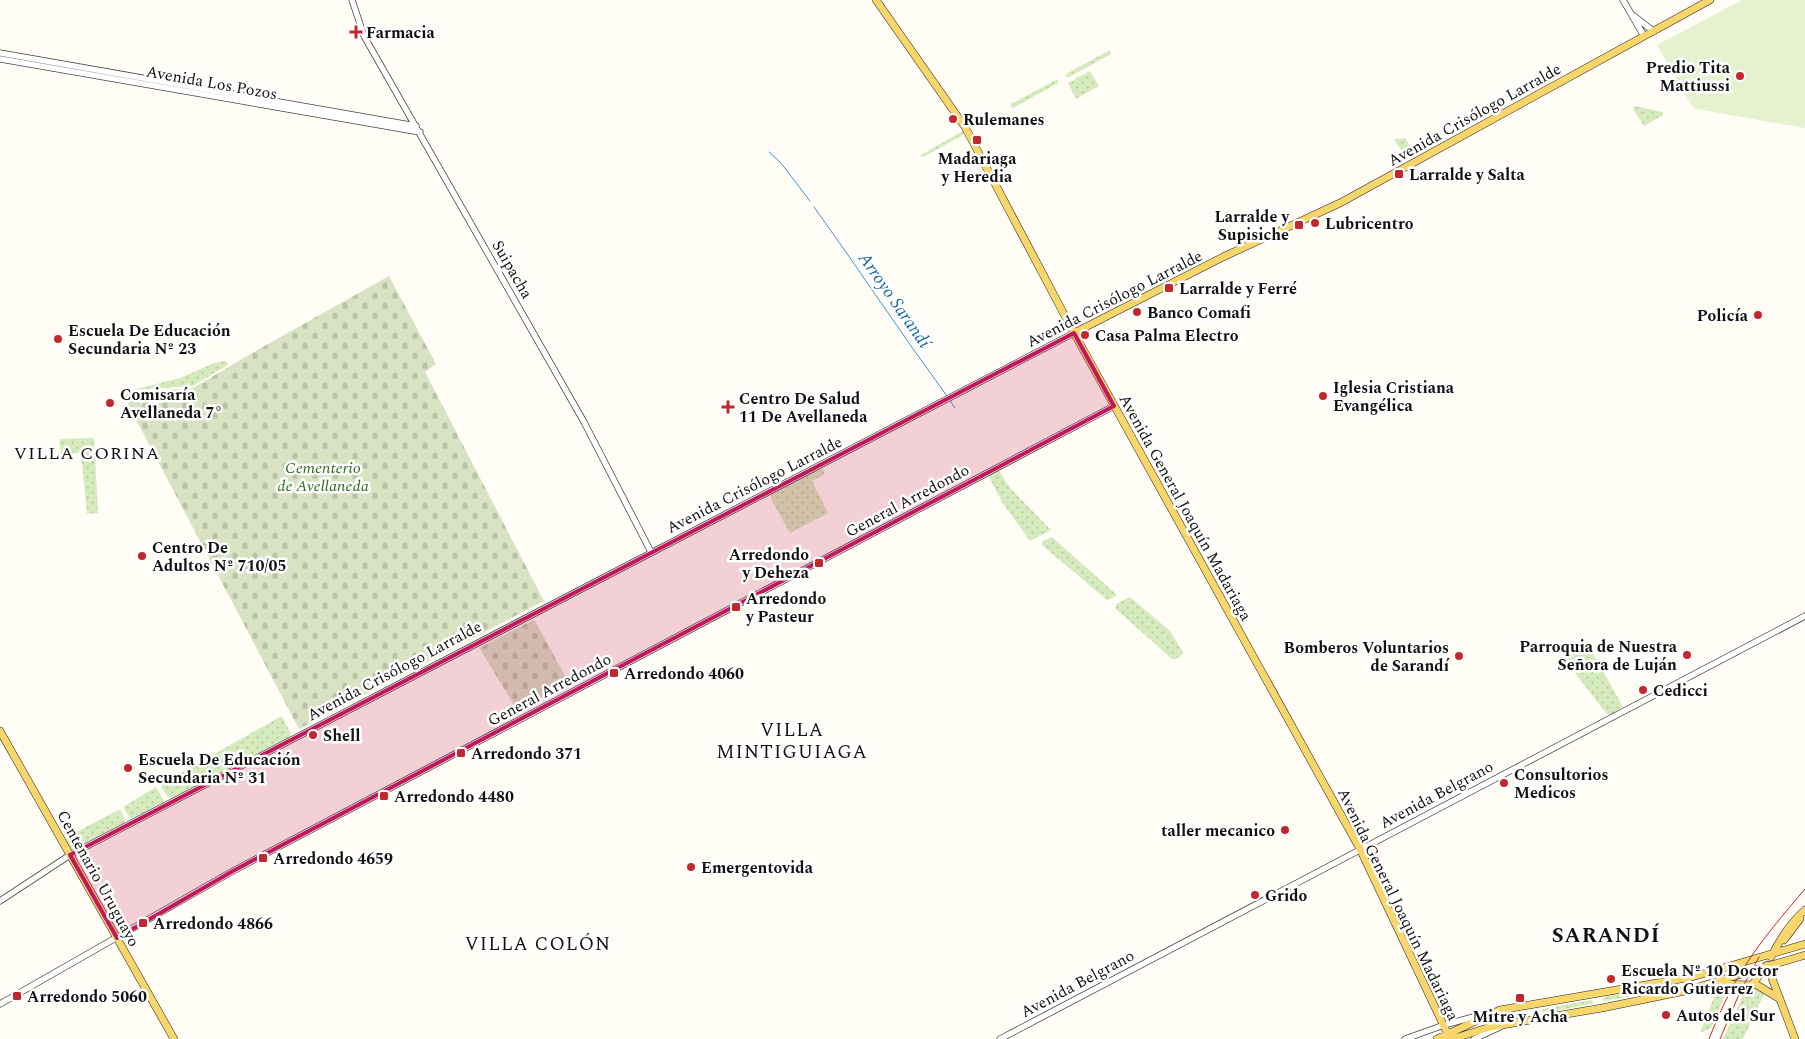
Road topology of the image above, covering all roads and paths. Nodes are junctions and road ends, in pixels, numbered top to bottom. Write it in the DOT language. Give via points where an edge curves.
graph roads {
  1 [pos="352,0"];
  2 [pos="876,0"];
  3 [pos="1623,0"];
  4 [pos="1710,0"];
  5 [pos="1632,15"];
  6 [pos="1653,31"];
  7 [pos="1645,37"];
  8 [pos="0,53"];
  9 [pos="0,59"];
  10 [pos="416,126"];
  11 [pos="420,132"];
  12 [pos="1074,333"];
  13 [pos="1114,406"];
  14 [pos="651,552"];
  15 [pos="1805,616"];
  16 [pos="0,731"];
  17 [pos="1360,849"];
  18 [pos="70,855"];
  19 [pos="0,902"];
  20 [pos="1805,911"];
  21 [pos="117,938"];
  22 [pos="1805,944"];
  23 [pos="1772,954"];
  24 [pos="1805,955"];
  25 [pos="1767,965"];
  26 [pos="1708,984"];
  27 [pos="1753,984"];
  28 [pos="1780,1000"];
  29 [pos="0,1004"];
  30 [pos="1500,1010"];
  31 [pos="1444,1025"];
  32 [pos="1504,1025"];
  33 [pos="1490,1027"];
  34 [pos="1450,1037"];
  35 [pos="174,1039"];
  36 [pos="1000,1039"];
  37 [pos="1405,1039"];
  38 [pos="1437,1039"];
  39 [pos="1474,1039"];
  40 [pos="1795,1039"];
  1 -- 10 [label="street, Suipacha" via="364,36"];
  2 -- 12 [label="main road, Avenida General Joaquín Madariaga" via="965,127"];
  3 -- 5 [label="street"];
  4 -- 6 [label="main road, Avenida Crisólogo Larralde"];
  5 -- 6 [label="street"];
  5 -- 7 [label="street"];
  6 -- 7 [label="main road, Avenida Crisólogo Larralde"];
  7 -- 12 [label="main road, Avenida Crisólogo Larralde" via="1340,203 1223,257"];
  8 -- 10 [label="street, Avenida Los Pozos"];
  9 -- 11 [label="street, Avenida Los Pozos"];
  10 -- 11 [label="street, Suipacha"];
  11 -- 14 [label="street, Suipacha" via="584,422"];
  12 -- 13 [label="main road, Avenida General Joaquín Madariaga"];
  12 -- 14 [label="street, Avenida Crisólogo Larralde"];
  13 -- 17 [label="main road, Avenida General Joaquín Madariaga"];
  13 -- 21 [label="street, General Arredondo" via="248,863"];
  14 -- 18 [label="street, Avenida Crisólogo Larralde"];
  15 -- 17 [label="street, Avenida Belgrano"];
  16 -- 18 [label="main road, Centenario Uruguayo"];
  17 -- 31 [label="main road, Avenida General Joaquín Madariaga"];
  17 -- 36 [label="street, Avenida Belgrano"];
  18 -- 19 [label="street, Avenida Crisólogo Larralde"];
  18 -- 21 [label="main road, Centenario Uruguayo"];
  20 -- 23 [label="main road" via="1788,927"];
  21 -- 29 [label="street, General Arredondo"];
  21 -- 35 [label="main road, Centenario Uruguayo"];
  22 -- 23 [label="main road"];
  23 -- 25 [label="main road"];
  23 -- 30 [label="main road" via="1682,979"];
  24 -- 25 [label="main road"];
  25 -- 26 [label="main road"];
  25 -- 27 [label="main road"];
  25 -- 28 [label="main road"];
  26 -- 27 [label="main road"];
  26 -- 32 [label="main road" via="1662,996"];
  27 -- 28 [label="main road"];
  28 -- 40 [label="main road"];
  30 -- 31 [label="street"];
  30 -- 33 [label="main road" via="1501,1021"];
  30 -- 34 [label="main road"];
  31 -- 34 [label="main road, Avenida General Joaquín Madariaga"];
  31 -- 37 [label="street"];
  32 -- 33 [label="main road"];
  32 -- 39 [label="street"];
  33 -- 34 [label="main road"];
  34 -- 38 [label="main road"];
}
